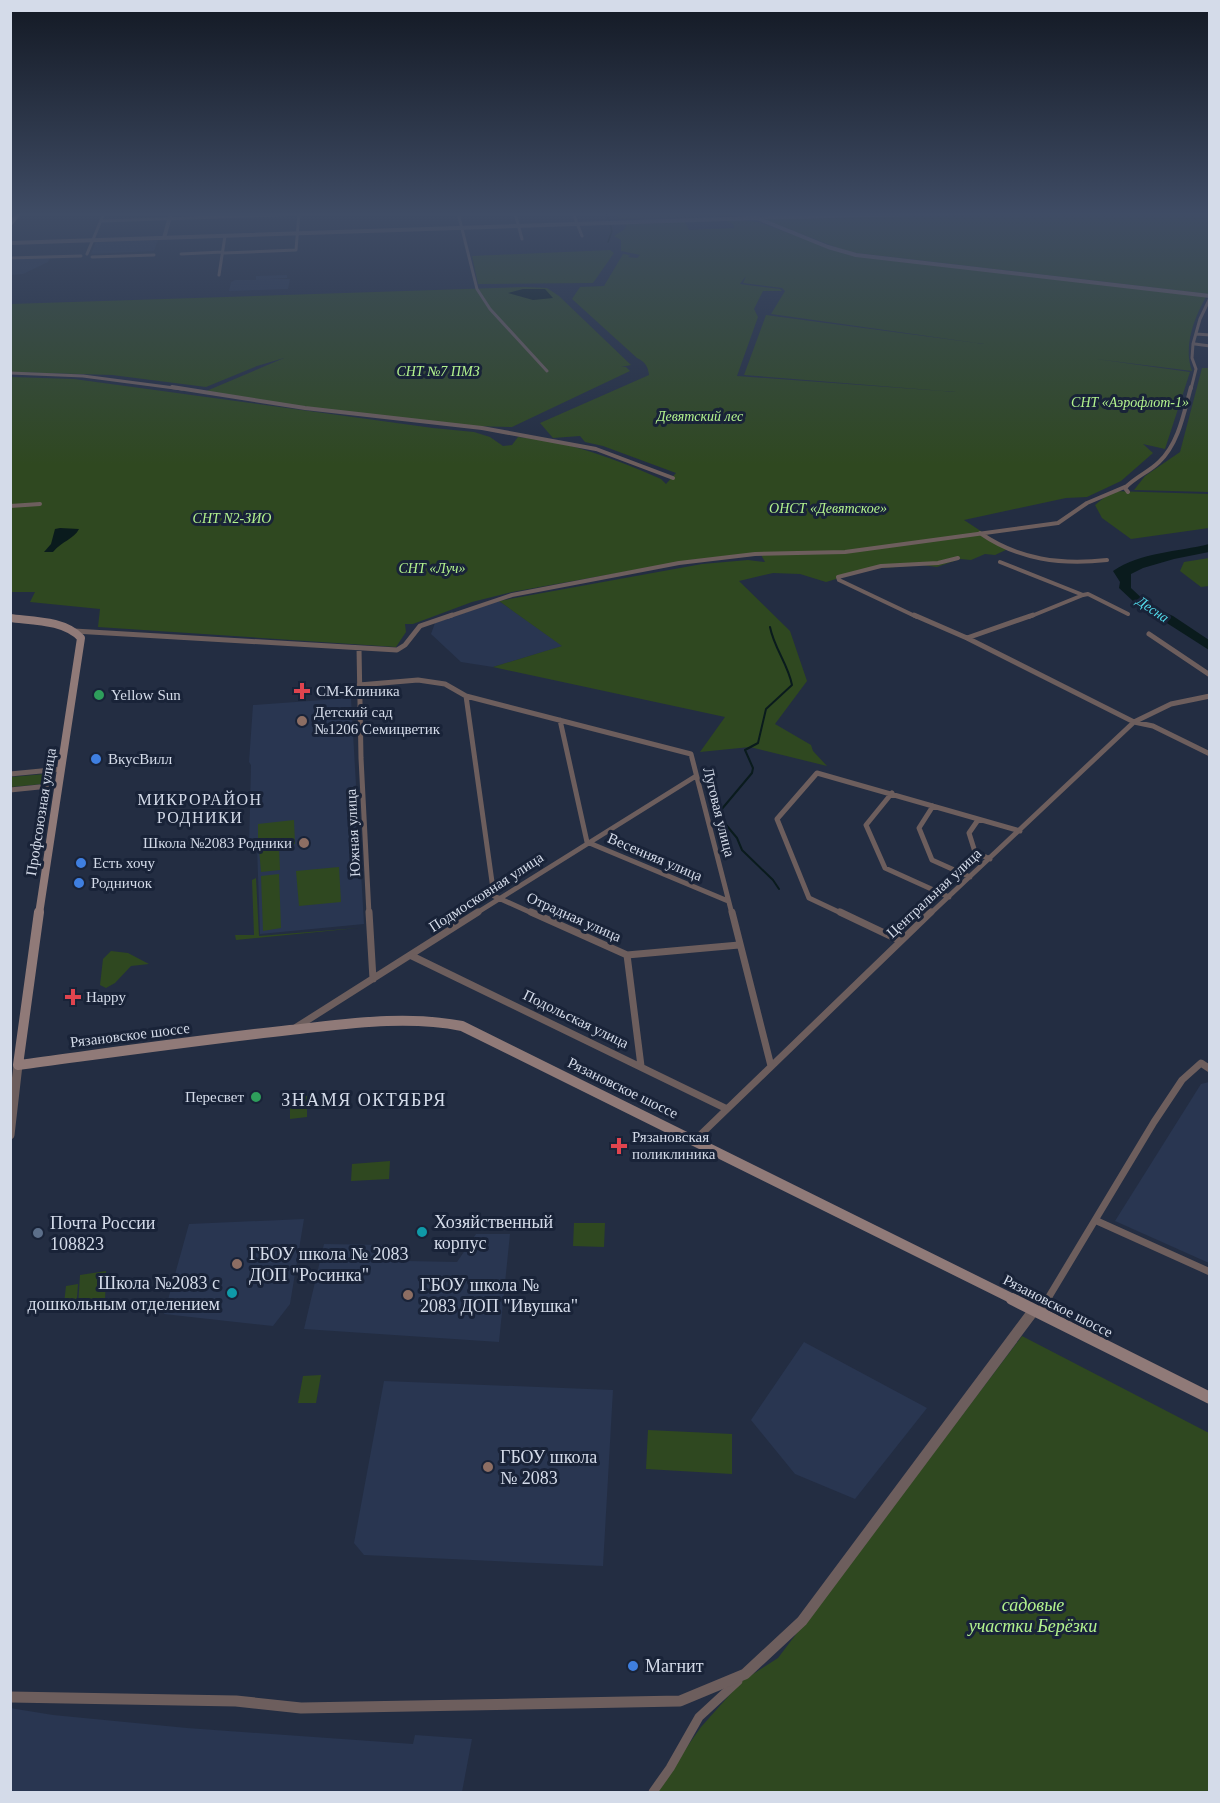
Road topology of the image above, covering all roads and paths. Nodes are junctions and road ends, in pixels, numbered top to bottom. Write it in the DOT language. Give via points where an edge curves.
graph roads {
  1 [pos="481,297"];
  2 [pos="1209,297"];
  3 [pos="1196,334"];
  4 [pos="1209,335"];
  5 [pos="1195,344"];
  6 [pos="1209,345"];
  7 [pos="547,371"];
  8 [pos="10,374"];
  9 [pos="673,478"];
  10 [pos="40,504"];
  11 [pos="10,506"];
  12 [pos="979,533"];
  13 [pos="958,558"];
  14 [pos="1107,560"];
  15 [pos="1000,562"];
  16 [pos="1083,595"];
  17 [pos="1128,614"];
  18 [pos="10,618"];
  19 [pos="74,630"];
  20 [pos="1149,634"];
  21 [pos="967,638"];
  22 [pos="359,648"];
  23 [pos="1209,675"];
  24 [pos="359,685"];
  25 [pos="466,696"];
  26 [pos="1209,696"];
  27 [pos="560,720"];
  28 [pos="1134,722"];
  29 [pos="1209,753"];
  30 [pos="62,770"];
  31 [pos="10,774"];
  32 [pos="696,776"];
  33 [pos="59,785"];
  34 [pos="10,790"];
  35 [pos="892,794"];
  36 [pos="933,806"];
  37 [pos="978,819"];
  38 [pos="1020,831"];
  39 [pos="587,842"];
  40 [pos="990,859"];
  41 [pos="970,877"];
  42 [pos="949,897"];
  43 [pos="501,900"];
  44 [pos="728,901"];
  45 [pos="901,941"];
  46 [pos="739,945"];
  47 [pos="627,955"];
  48 [pos="412,956"];
  49 [pos="373,979"];
  50 [pos="291,1030"];
  51 [pos="14,1065"];
  52 [pos="641,1066"];
  53 [pos="771,1066"];
  54 [pos="1209,1069"];
  55 [pos="727,1108"];
  56 [pos="10,1136"];
  57 [pos="695,1140"];
  58 [pos="1097,1221"];
  59 [pos="1209,1272"];
  60 [pos="1037,1312"];
  61 [pos="1209,1398"];
  62 [pos="745,1674"];
  63 [pos="10,1697"];
  64 [pos="653,1792"];
  1 -- 7 [label="street"];
  2 -- 3 [label="street"];
  3 -- 4 [label="street"];
  3 -- 5 [label="street"];
  5 -- 6 [label="street"];
  5 -- 12 [label="street" via="1192,358 1196,371 1170,449 1159,462 1132,479 1127,489 1087,503 1058,523"];
  8 -- 9 [label="street" via="126,380 305,408 482,428 596,449"];
  10 -- 11 [label="street"];
  12 -- 14 [label="street" via="997,546 1052,562"];
  12 -- 22 [label="street" via="845,552 755,554 679,563 498,599 420,626 412,631 407,644 397,650"];
  13 -- 21 [label="street" via="939,565 904,563 875,567 838,578 882,602"];
  15 -- 16 [label="street"];
  16 -- 17 [label="street"];
  16 -- 21 [label="street"];
  18 -- 19 [label="main road"];
  19 -- 22 [label="street"];
  19 -- 30 [label="main road, Профсоюзная улица" via="81,638"];
  20 -- 23 [label="street"];
  21 -- 28 [label="street"];
  22 -- 24 [label="street, Южная улица"];
  24 -- 25 [label="street, Луговая улица" via="418,680 445,684"];
  24 -- 49 [label="street, Южная улица"];
  25 -- 27 [label="street, Луговая улица"];
  25 -- 43 [label="street" via="492,890"];
  26 -- 28 [label="street, Центральная улица" via="1171,704"];
  27 -- 32 [label="street, Луговая улица" via="691,754"];
  27 -- 39 [label="street, Весенняя улица"];
  28 -- 29 [label="street" via="1153,726"];
  28 -- 38 [label="street, Центральная улица"];
  30 -- 31 [label="street"];
  30 -- 33 [label="main road, Профсоюзная улица"];
  32 -- 39 [label="street, Подмосковная улица"];
  32 -- 44 [label="street, Луговая улица"];
  33 -- 34 [label="street"];
  33 -- 51 [label="main road, Профсоюзная улица"];
  35 -- 36 [label="street"];
  35 -- 42 [label="street" via="866,825 885,868"];
  35 -- 45 [label="street" via="817,773 777,819 809,898"];
  36 -- 37 [label="street"];
  36 -- 41 [label="street" via="919,828 932,860"];
  37 -- 38 [label="street"];
  37 -- 40 [label="street" via="969,833 975,852"];
  38 -- 40 [label="street, Центральная улица"];
  39 -- 43 [label="street, Подмосковная улица"];
  39 -- 44 [label="street, Весенняя улица"];
  40 -- 41 [label="street, Центральная улица"];
  41 -- 42 [label="street, Центральная улица"];
  42 -- 45 [label="street, Центральная улица"];
  43 -- 47 [label="street, Отрадная улица"];
  43 -- 48 [label="street, Подмосковная улица"];
  44 -- 46 [label="street, Луговая улица"];
  45 -- 53 [label="street, Центральная улица"];
  46 -- 47 [label="street, Отрадная улица"];
  46 -- 53 [label="street, Луговая улица"];
  47 -- 52 [label="street"];
  48 -- 49 [label="street, Подмосковная улица"];
  48 -- 52 [label="street, Подольская улица"];
  49 -- 50 [label="street, Подмосковная улица"];
  50 -- 51 [label="main road, Рязановское шоссе"];
  50 -- 57 [label="main road, Рязановское шоссе" via="398,1021 462,1026"];
  51 -- 56 [label="street"];
  52 -- 55 [label="street, Подольская улица"];
  53 -- 55 [label="street, Центральная улица"];
  54 -- 58 [label="street" via="1201,1064 1182,1080"];
  55 -- 57 [label="street, Центральная улица"];
  57 -- 60 [label="main road, Рязановское шоссе"];
  58 -- 59 [label="street"];
  58 -- 60 [label="street"];
  60 -- 61 [label="main road, Рязановское шоссе"];
  60 -- 62 [label="street" via="802,1621"];
  62 -- 63 [label="street" via="680,1701 301,1708 236,1701"];
  62 -- 64 [label="street" via="699,1717"];
}
